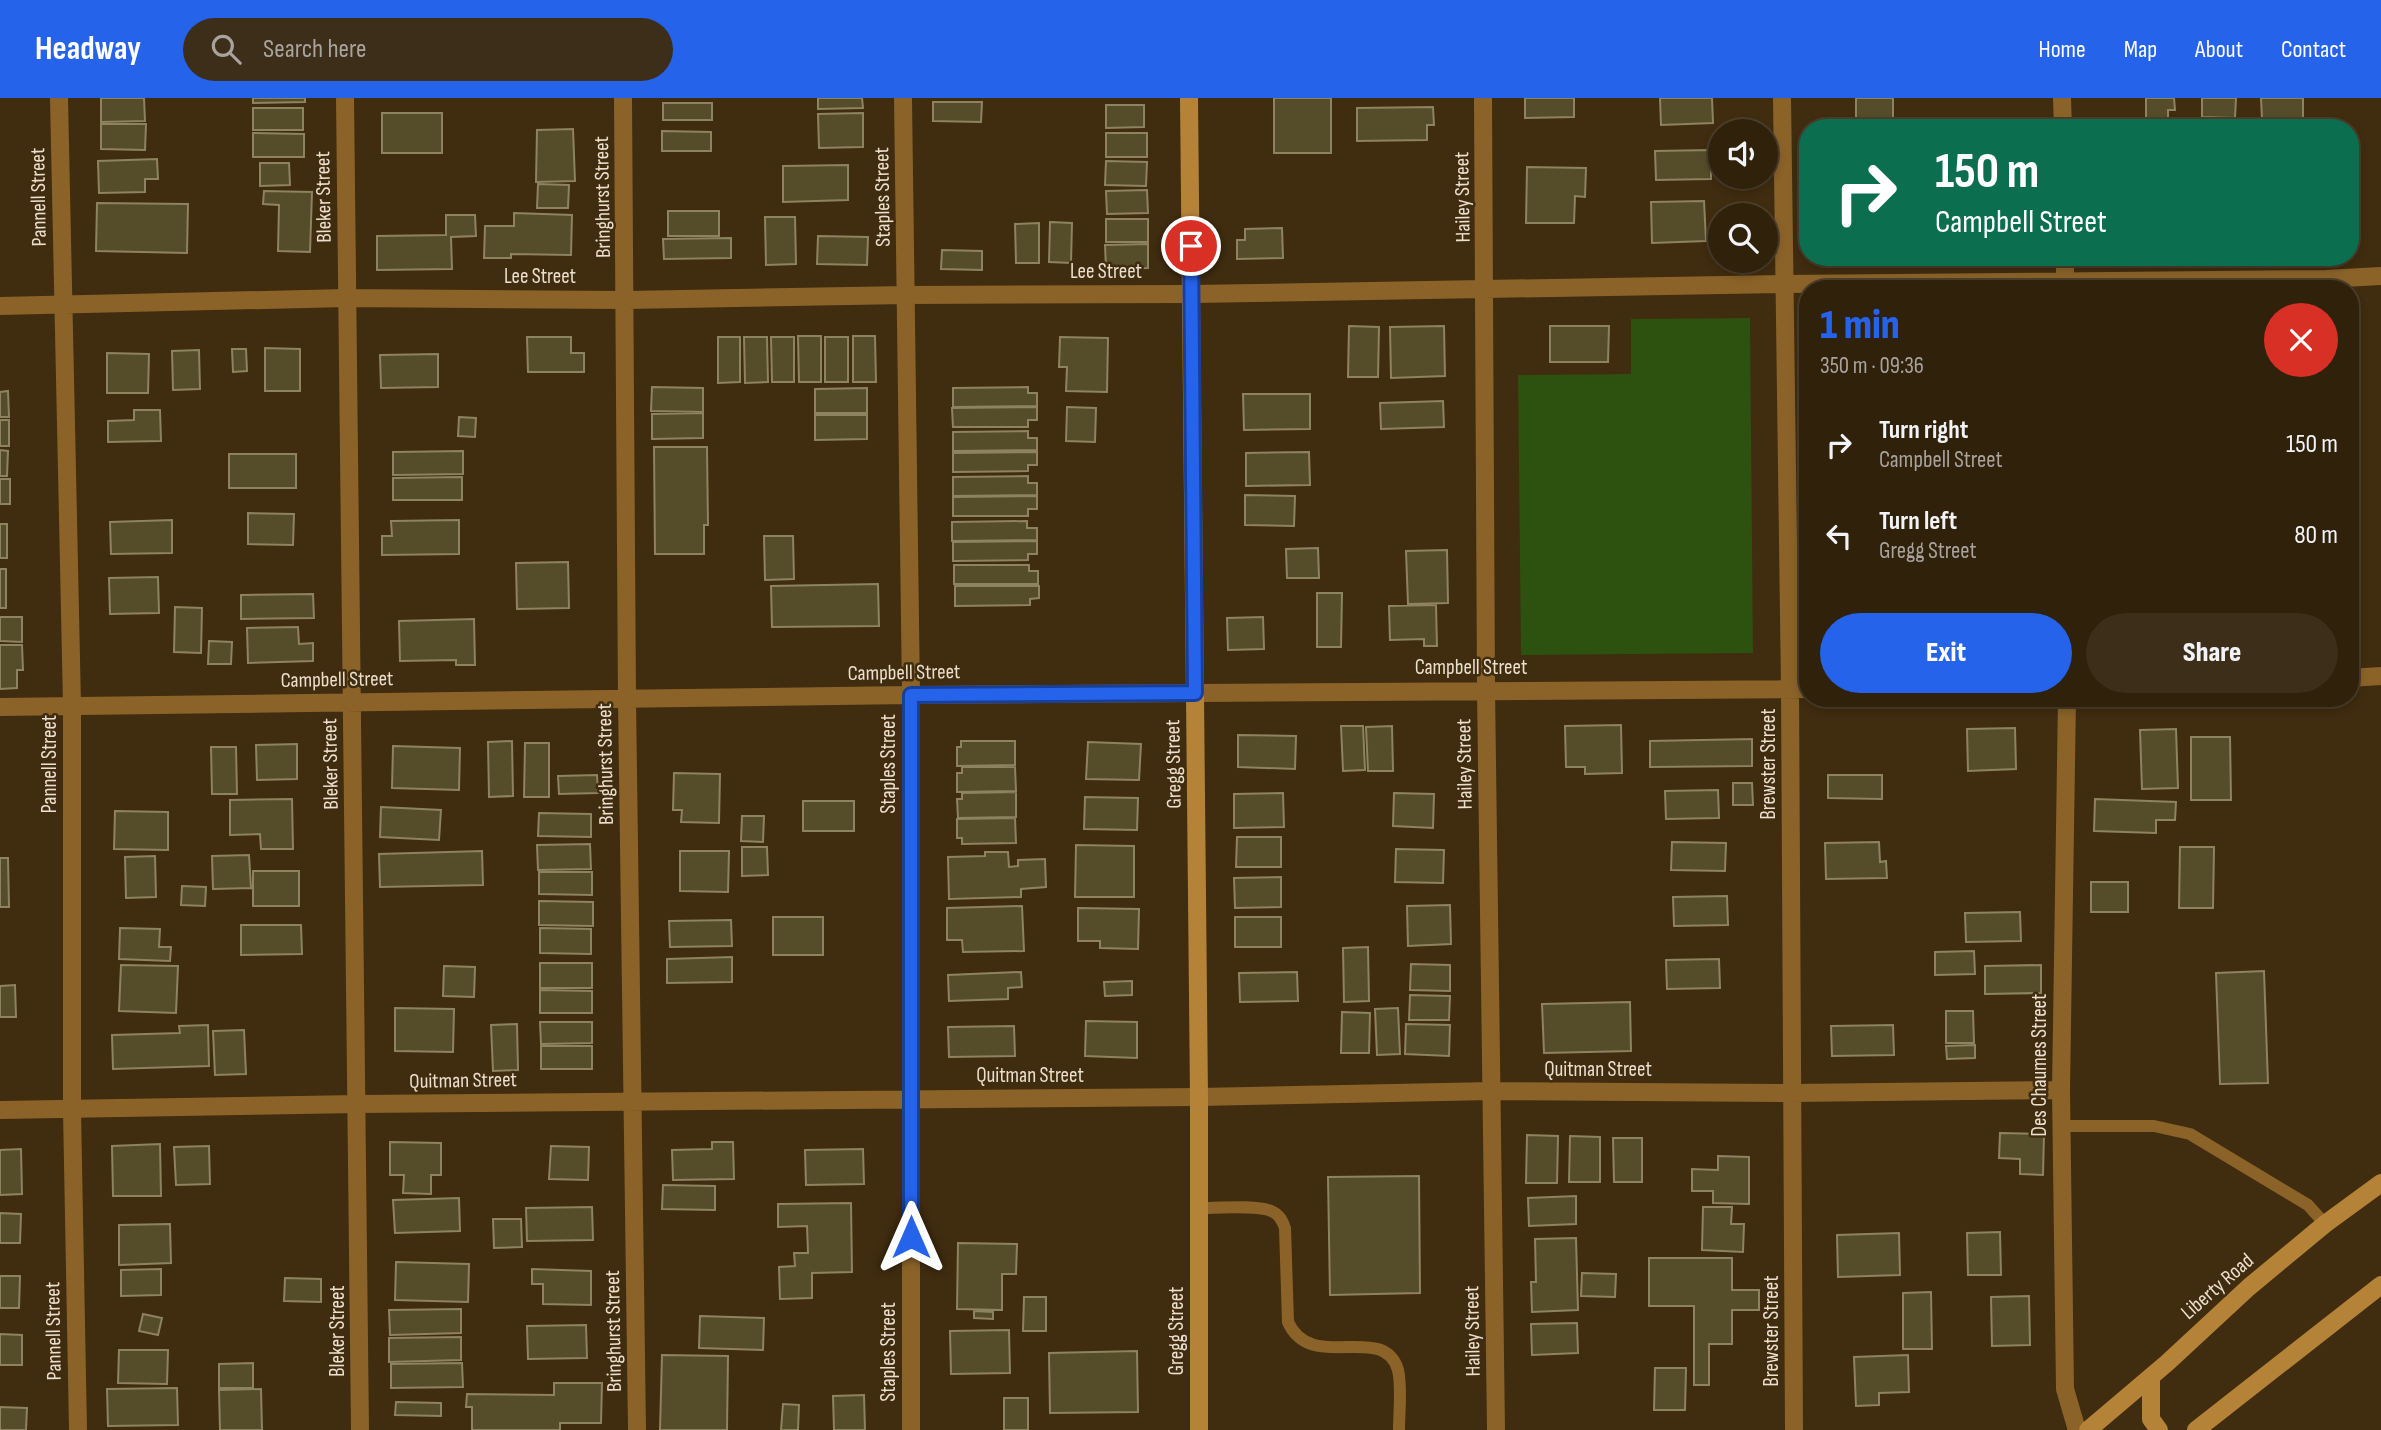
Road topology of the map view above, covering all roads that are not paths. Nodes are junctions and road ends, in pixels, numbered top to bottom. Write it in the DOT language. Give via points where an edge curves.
graph roads {
  1 [pos="59,98"];
  2 [pos="345,98"];
  3 [pos="623,98"];
  4 [pos="903,98"];
  5 [pos="1189,98"];
  6 [pos="1483,98"];
  7 [pos="1782,98"];
  8 [pos="2062,98"];
  9 [pos="2063,119"];
  10 [pos="2381,276"];
  11 [pos="2354,280"];
  12 [pos="1785,284"];
  13 [pos="1799,284"];
  14 [pos="1486,289"];
  15 [pos="1192,294"];
  16 [pos="906,295"];
  17 [pos="347,298"];
  18 [pos="625,300"];
  19 [pos="62,305"];
  20 [pos="0,306"];
  21 [pos="2381,676"];
  22 [pos="2359,677"];
  23 [pos="1799,689"];
  24 [pos="1486,690"];
  25 [pos="1195,693"];
  26 [pos="911,695"];
  27 [pos="627,699"];
  28 [pos="352,702"];
  29 [pos="72,705"];
  30 [pos="0,707"];
  31 [pos="2067,707"];
  32 [pos="2061,1090"];
  33 [pos="1492,1091"];
  34 [pos="1792,1093"];
  35 [pos="1199,1097"];
  36 [pos="912,1098"];
  37 [pos="633,1101"];
  38 [pos="358,1104"];
  39 [pos="0,1110"];
  40 [pos="72,1110"];
  41 [pos="2062,1126"];
  42 [pos="2381,1183"];
  43 [pos="1199,1208"];
  44 [pos="2325,1224"];
  45 [pos="2381,1285"];
  46 [pos="2151,1377"];
  47 [pos="78,1430"];
  48 [pos="360,1430"];
  49 [pos="637,1430"];
  50 [pos="911,1430"];
  51 [pos="1199,1430"];
  52 [pos="1399,1430"];
  53 [pos="1496,1430"];
  54 [pos="1794,1430"];
  55 [pos="2077,1430"];
  56 [pos="2088,1430"];
  57 [pos="2159,1430"];
  58 [pos="2196,1430"];
  1 -- 19 [label="street, Pannell Street"];
  2 -- 17 [label="street, Bleker Street"];
  3 -- 18 [label="street, Bringhurst Street"];
  4 -- 16 [label="street, Staples Street"];
  5 -- 15 [label="street, Gregg Street"];
  6 -- 14 [label="street, Hailey Street"];
  7 -- 12 [label="street, Brewster Street"];
  8 -- 9 [label="street"];
  10 -- 11 [label="street, Lee Street"];
  12 -- 13 [label="street, Lee Street"];
  12 -- 14 [label="street, Lee Street"];
  12 -- 23 [label="street, Brewster Street"];
  14 -- 15 [label="street, Lee Street"];
  14 -- 24 [label="street, Hailey Street"];
  15 -- 16 [label="street, Lee Street"];
  15 -- 25 [label="street, Gregg Street"];
  16 -- 18 [label="street, Lee Street"];
  16 -- 26 [label="street, Staples Street"];
  17 -- 18 [label="street, Lee Street"];
  17 -- 19 [label="street, Lee Street"];
  17 -- 28 [label="street, Bleker Street"];
  18 -- 27 [label="street, Bringhurst Street"];
  19 -- 20 [label="street, Lee Street"];
  19 -- 29 [label="street, Pannell Street"];
  21 -- 22 [label="street"];
  23 -- 24 [label="street, Campbell Street"];
  23 -- 34 [label="street, Brewster Street"];
  24 -- 25 [label="street, Campbell Street"];
  24 -- 33 [label="street, Hailey Street"];
  25 -- 26 [label="street, Campbell Street"];
  25 -- 35 [label="street, Gregg Street"];
  26 -- 27 [label="street, Campbell Street"];
  26 -- 36 [label="street, Staples Street"];
  27 -- 28 [label="street, Campbell Street"];
  27 -- 37 [label="street, Bringhurst Street"];
  28 -- 29 [label="street, Campbell Street"];
  28 -- 38 [label="street, Bleker Street"];
  29 -- 30 [label="street, Campbell Street"];
  29 -- 40 [label="street, Pannell Street"];
  31 -- 32 [label="street, Des Chaumes Street"];
  32 -- 34 [label="street, Quitman Street"];
  32 -- 41 [label="street, Des Chaumes Street"];
  33 -- 34 [label="street, Quitman Street"];
  33 -- 35 [label="street, Quitman Street"];
  33 -- 53 [label="street, Hailey Street"];
  34 -- 54 [label="street, Brewster Street"];
  35 -- 36 [label="street, Quitman Street"];
  35 -- 43 [label="street, Gregg Street"];
  36 -- 37 [label="street, Quitman Street"];
  36 -- 50 [label="street, Staples Street"];
  37 -- 38 [label="street, Quitman Street"];
  37 -- 49 [label="street, Bringhurst Street"];
  38 -- 40 [label="street, Quitman Street"];
  38 -- 48 [label="street, Bleker Street"];
  39 -- 40 [label="street, Quitman Street"];
  40 -- 47 [label="street, Pannell Street"];
  41 -- 44 [label="lane" via="2154,1126 2190,1134 2308,1205"];
  41 -- 55 [label="street, Des Chaumes Street" via="2065,1390"];
  42 -- 44 [label="street, Liberty Road"];
  43 -- 51 [label="street, Gregg Street"];
  43 -- 52 [label="lane" via="1261,1209 1281,1218 1288,1322 1293,1333 1315,1347 1370,1347 1393,1359 1398,1371"];
  44 -- 46 [label="street, Liberty Road"];
  45 -- 58 [label="street"];
  46 -- 56 [label="street, Liberty Road"];
  46 -- 57 [label="street" via="2151,1419"];
}
